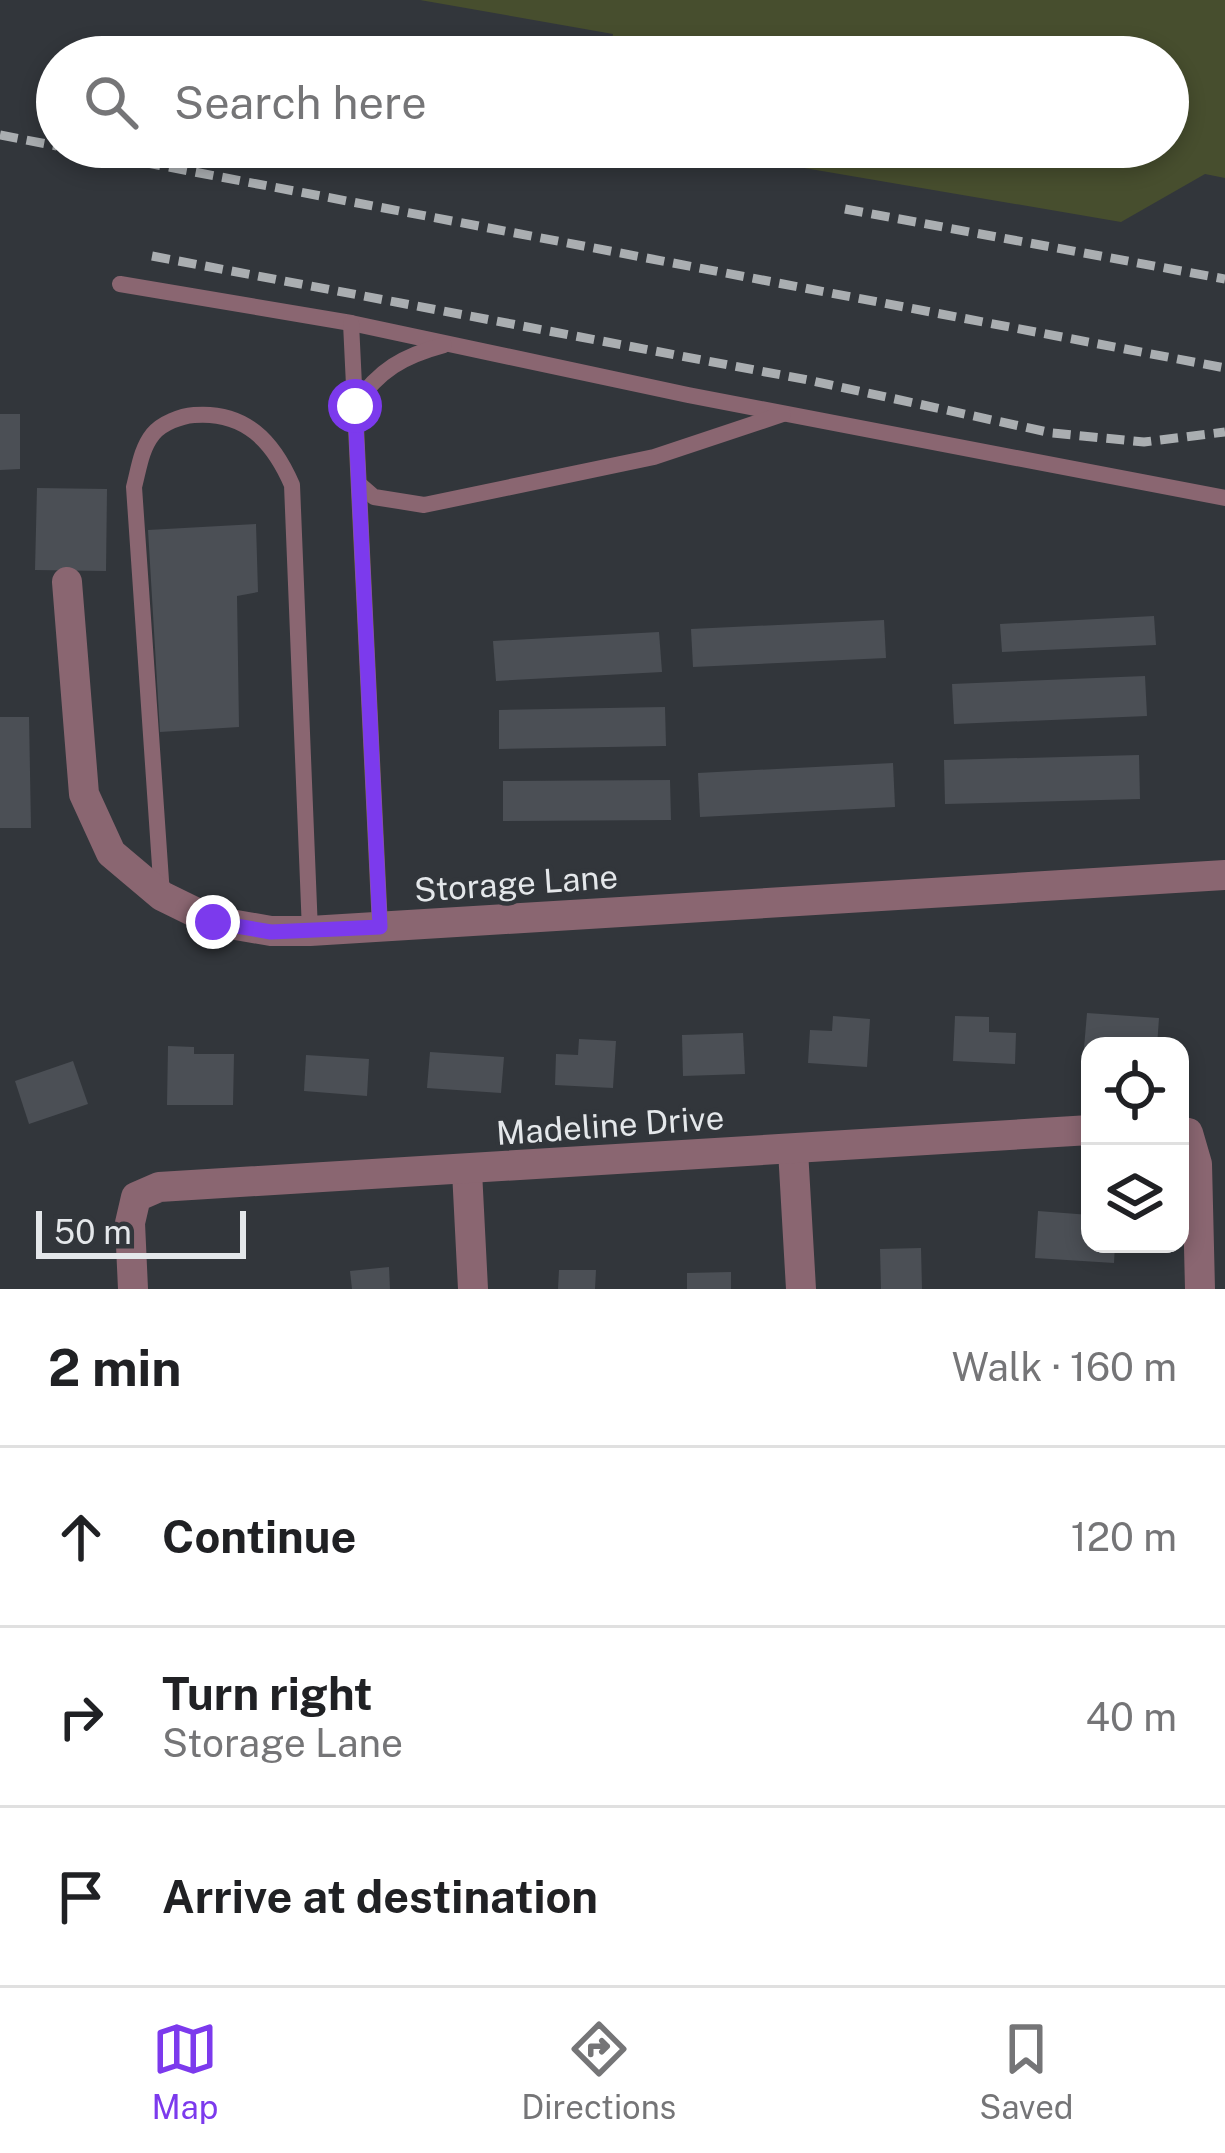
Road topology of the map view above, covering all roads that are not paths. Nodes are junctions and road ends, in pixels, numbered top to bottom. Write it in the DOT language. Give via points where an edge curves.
graph roads {
  1 [pos="120,284"];
  2 [pos="351,323"];
  3 [pos="448,344"];
  4 [pos="355,406"];
  5 [pos="784,414"];
  6 [pos="358,484"];
  7 [pos="1225,498"];
  8 [pos="67,582"];
  9 [pos="1225,875"];
  10 [pos="162,896"];
  11 [pos="380,927"];
  12 [pos="310,931"];
  13 [pos="1081,1131"];
  14 [pos="1189,1144"];
  15 [pos="793,1150"];
  16 [pos="467,1171"];
  17 [pos="133,1289"];
  18 [pos="472,1289"];
  19 [pos="801,1289"];
  20 [pos="1200,1289"];
  1 -- 2 [label="lane"];
  2 -- 3 [label="lane"];
  2 -- 4 [label="lane"];
  3 -- 4 [label="lane" via="376,376"];
  3 -- 5 [label="lane"];
  4 -- 6 [label="lane"];
  5 -- 6 [label="lane" via="654,457 424,506 374,497"];
  5 -- 7 [label="lane"];
  6 -- 11 [label="lane"];
  8 -- 10 [label="street, Storage Lane" via="84,794 111,853"];
  9 -- 11 [label="street, Storage Lane"];
  10 -- 12 [label="street, Storage Lane" via="213,922"];
  10 -- 12 [label="lane" via="134,487 157,429 216,413 249,425 279,454 292,485"];
  11 -- 12 [label="street, Storage Lane"];
  13 -- 15 [label="street, Madeline Drive"];
  14 -- 20 [label="street" via="1197,1164"];
  15 -- 16 [label="street, Madeline Drive"];
  15 -- 19 [label="street"];
  16 -- 17 [label="street, Madeline Drive" via="159,1187 136,1197"];
  16 -- 18 [label="street"];
}
